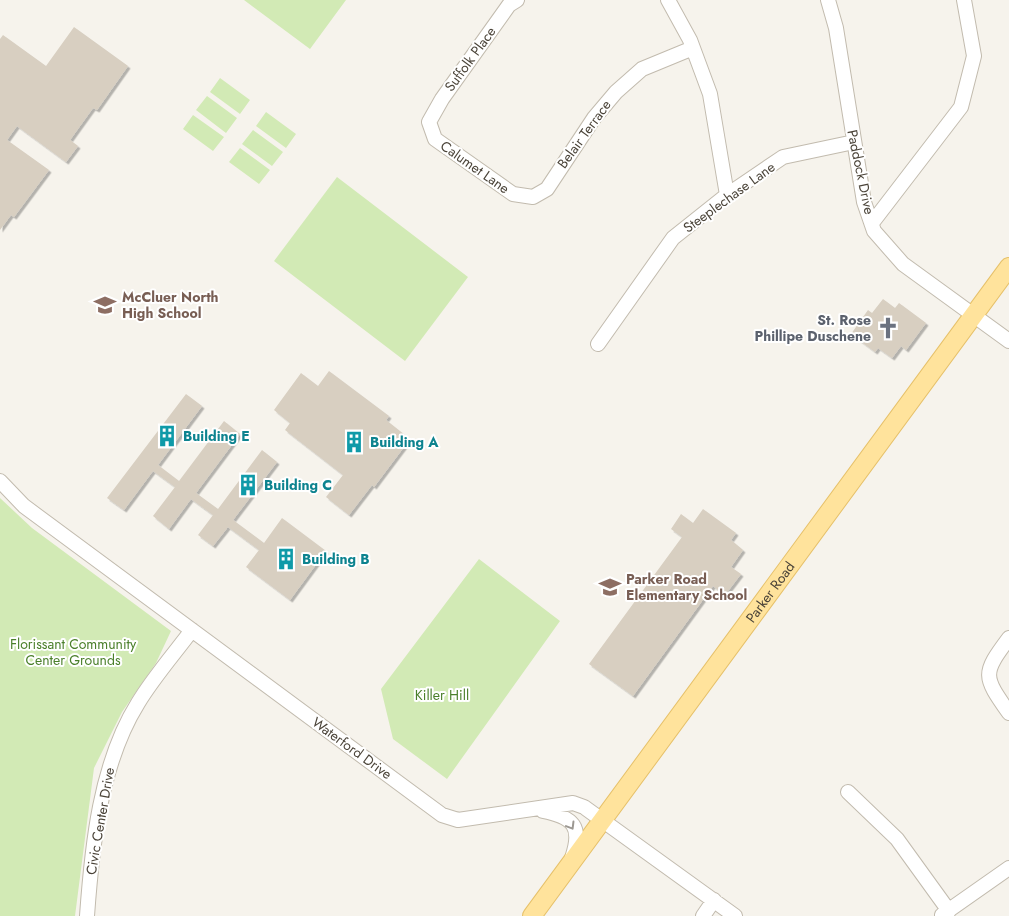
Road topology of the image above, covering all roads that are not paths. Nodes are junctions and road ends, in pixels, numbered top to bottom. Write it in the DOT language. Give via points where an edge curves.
graph roads {
  1 [pos="517,0"];
  2 [pos="668,0"];
  3 [pos="828,0"];
  4 [pos="964,0"];
  5 [pos="693,48"];
  6 [pos="429,122"];
  7 [pos="854,142"];
  8 [pos="727,195"];
  9 [pos="533,197"];
  10 [pos="872,222"];
  11 [pos="1009,267"];
  12 [pos="974,315"];
  13 [pos="1009,341"];
  14 [pos="598,344"];
  15 [pos="0,481"];
  16 [pos="192,630"];
  17 [pos="1009,638"];
  18 [pos="1009,713"];
  19 [pos="848,792"];
  20 [pos="535,809"];
  21 [pos="604,819"];
  22 [pos="569,866"];
  23 [pos="1009,868"];
  24 [pos="714,900"];
  25 [pos="945,913"];
  26 [pos="87,916"];
  27 [pos="532,916"];
  28 [pos="703,916"];
  29 [pos="735,916"];
  1 -- 6 [label="street, Suffolk Place" via="509,5 447,91"];
  2 -- 5 [label="street"];
  3 -- 7 [label="street, Paddock Drive" via="836,28"];
  4 -- 10 [label="street" via="974,56 961,107"];
  5 -- 8 [label="street" via="710,94"];
  5 -- 9 [label="street, Belair Terrace" via="642,69 616,92 594,118 547,189"];
  6 -- 9 [label="street, Calumet Lane" via="435,139 513,194"];
  7 -- 8 [label="street, Steeplechase Lane" via="783,157"];
  7 -- 10 [label="street, Paddock Drive" via="864,202"];
  8 -- 14 [label="street, Steeplechase Lane" via="673,238"];
  10 -- 12 [label="street, Paddock Drive" via="874,231 903,264"];
  11 -- 12 [label="main road, Parker Road"];
  12 -- 13 [label="street, Paddock Drive"];
  12 -- 21 [label="main road, Parker Road"];
  15 -- 16 [label="street, Waterford Drive" via="24,506"];
  16 -- 20 [label="street, Waterford Drive" via="442,815 458,820"];
  16 -- 26 [label="street, Civic Center Drive" via="137,704 110,764 91,859"];
  17 -- 18 [label="street" via="991,662 988,676 993,690"];
  19 -- 25 [label="street" via="897,839"];
  20 -- 21 [label="street, Waterford Drive" via="573,803"];
  20 -- 22 [label="street, one-way" via="564,815 573,824 575,848"];
  21 -- 22 [label="main road, Parker Road"];
  21 -- 24 [label="street, Waterford Drive"];
  22 -- 27 [label="main road, Parker Road"];
  23 -- 25 [label="street"];
  24 -- 28 [label="street"];
  24 -- 29 [label="street, Waterford Drive"];
}
